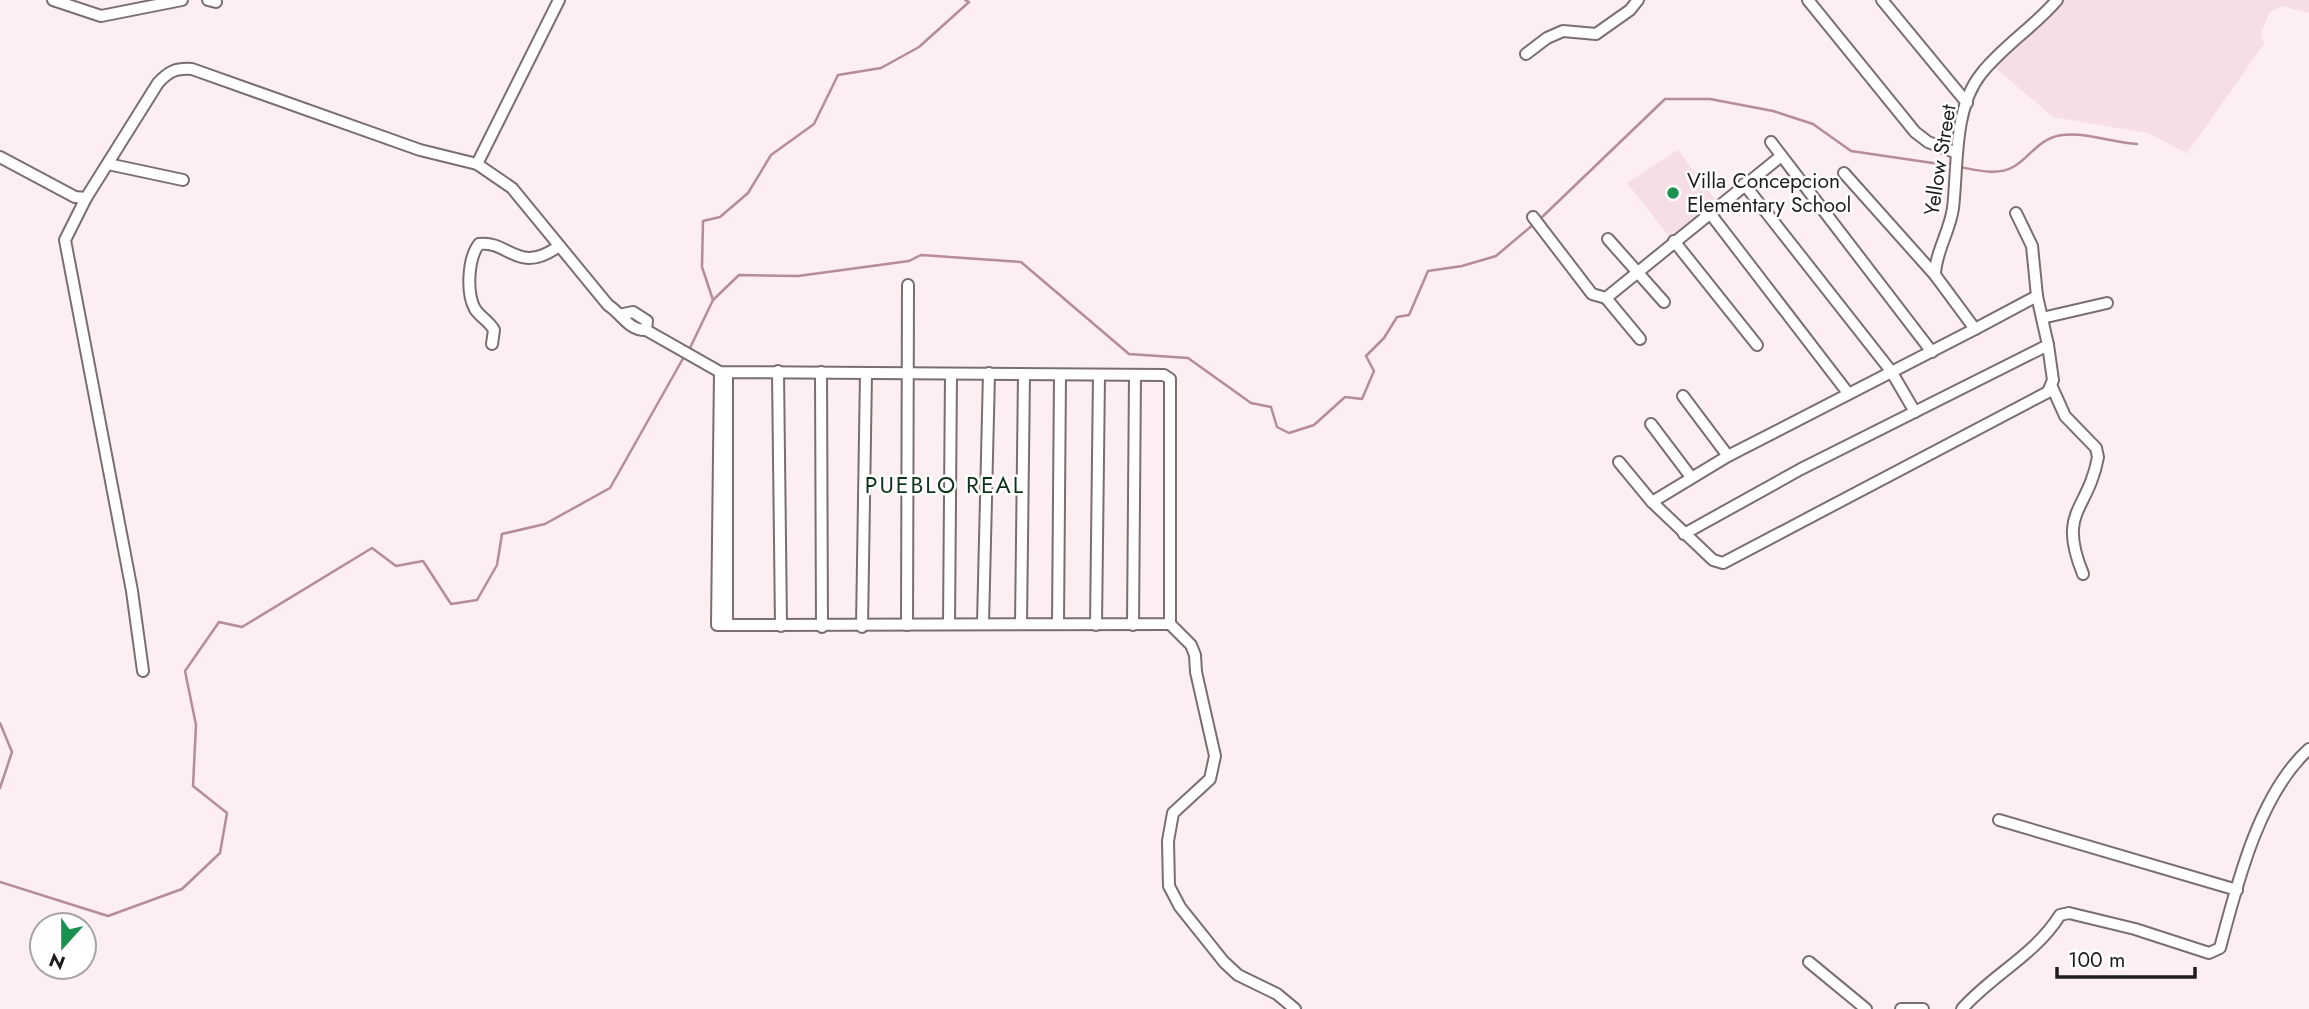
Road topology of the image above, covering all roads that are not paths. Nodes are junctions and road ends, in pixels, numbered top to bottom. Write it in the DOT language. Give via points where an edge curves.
graph roads {
  1 [pos="53,0"];
  2 [pos="182,0"];
  3 [pos="559,0"];
  4 [pos="1639,0"];
  5 [pos="1808,0"];
  6 [pos="1882,0"];
  7 [pos="2057,0"];
  8 [pos="1526,54"];
  9 [pos="1967,103"];
  10 [pos="1771,142"];
  11 [pos="1957,155"];
  12 [pos="0,157"];
  13 [pos="1780,157"];
  14 [pos="108,164"];
  15 [pos="477,164"];
  16 [pos="1844,173"];
  17 [pos="183,180"];
  18 [pos="1744,184"];
  19 [pos="86,198"];
  20 [pos="1709,212"];
  21 [pos="2016,213"];
  22 [pos="1533,217"];
  23 [pos="1608,239"];
  24 [pos="1674,240"];
  25 [pos="559,246"];
  26 [pos="1638,270"];
  27 [pos="1935,275"];
  28 [pos="908,285"];
  29 [pos="2037,296"];
  30 [pos="1606,298"];
  31 [pos="1664,302"];
  32 [pos="2106,303"];
  33 [pos="2042,318"];
  34 [pos="1975,329"];
  35 [pos="1640,339"];
  36 [pos="492,344"];
  37 [pos="1757,345"];
  38 [pos="2048,345"];
  39 [pos="1932,352"];
  40 [pos="778,371"];
  41 [pos="1891,371"];
  42 [pos="724,372"];
  43 [pos="821,372"];
  44 [pos="866,373"];
  45 [pos="989,373"];
  46 [pos="907,374"];
  47 [pos="951,374"];
  48 [pos="1024,374"];
  49 [pos="1060,375"];
  50 [pos="1135,375"];
  51 [pos="1099,376"];
  52 [pos="2052,387"];
  53 [pos="1848,393"];
  54 [pos="1683,396"];
  55 [pos="1915,412"];
  56 [pos="1651,424"];
  57 [pos="1728,456"];
  58 [pos="1619,462"];
  59 [pos="1691,477"];
  60 [pos="1652,502"];
  61 [pos="1684,534"];
  62 [pos="2083,574"];
  63 [pos="950,624"];
  64 [pos="983,624"];
  65 [pos="1021,624"];
  66 [pos="1058,624"];
  67 [pos="1170,624"];
  68 [pos="906,625"];
  69 [pos="1096,625"];
  70 [pos="1133,625"];
  71 [pos="781,626"];
  72 [pos="822,627"];
  73 [pos="862,627"];
  74 [pos="143,671"];
  75 [pos="2309,749"];
  76 [pos="2000,820"];
  77 [pos="2237,890"];
  78 [pos="1809,962"];
  79 [pos="1295,1009"];
  80 [pos="1866,1009"];
  81 [pos="1901,1009"];
  82 [pos="1923,1009"];
  83 [pos="1962,1009"];
  1 -- 2 [label="street" via="101,16"];
  3 -- 15 [label="street"];
  4 -- 8 [label="street" via="1597,34 1563,31"];
  5 -- 11 [label="street" via="1915,132"];
  6 -- 9 [label="street"];
  7 -- 9 [label="street, Yellow Street" via="1978,77"];
  9 -- 11 [label="street, Yellow Street"];
  10 -- 13 [label="street"];
  11 -- 27 [label="street, Yellow Street" via="1953,210"];
  12 -- 19 [label="street" via="75,197"];
  13 -- 18 [label="street"];
  13 -- 39 [label="street"];
  14 -- 15 [label="street" via="158,83 177,68 192,69 420,150"];
  14 -- 17 [label="street"];
  14 -- 19 [label="street"];
  15 -- 25 [label="street" via="512,188"];
  16 -- 27 [label="street"];
  18 -- 20 [label="street"];
  18 -- 41 [label="street"];
  19 -- 74 [label="street" via="69,226 66,249 132,591"];
  20 -- 24 [label="street"];
  20 -- 53 [label="street"];
  21 -- 29 [label="street" via="2032,246"];
  22 -- 30 [label="street" via="1592,294"];
  23 -- 26 [label="street"];
  24 -- 26 [label="street"];
  24 -- 37 [label="street"];
  25 -- 36 [label="street" via="526,258 488,243 479,244 471,260 471,298 476,311 494,330"];
  25 -- 42 [label="street" via="608,306 633,328 646,330"];
  26 -- 30 [label="street"];
  26 -- 31 [label="street"];
  27 -- 34 [label="street"];
  28 -- 46 [label="street"];
  29 -- 33 [label="street"];
  29 -- 34 [label="street"];
  30 -- 35 [label="street"];
  32 -- 33 [label="street"];
  33 -- 38 [label="street"];
  34 -- 39 [label="street"];
  38 -- 52 [label="street"];
  38 -- 55 [label="street"];
  39 -- 41 [label="street"];
  40 -- 42 [label="street"];
  40 -- 43 [label="street"];
  40 -- 71 [label="street"];
  41 -- 53 [label="street"];
  41 -- 55 [label="street"];
  42 -- 71 [label="street" via="717,625"];
  43 -- 44 [label="street"];
  43 -- 72 [label="street"];
  44 -- 46 [label="street"];
  44 -- 73 [label="street"];
  45 -- 47 [label="street"];
  45 -- 48 [label="street"];
  45 -- 64 [label="street"];
  46 -- 47 [label="street"];
  46 -- 68 [label="street"];
  47 -- 63 [label="street"];
  48 -- 49 [label="street"];
  48 -- 65 [label="street"];
  49 -- 51 [label="street"];
  49 -- 66 [label="street"];
  50 -- 51 [label="street"];
  50 -- 67 [label="street" via="1164,374 1170,379"];
  50 -- 70 [label="street"];
  51 -- 69 [label="street"];
  52 -- 61 [label="street" via="2031,403 1723,563 1713,560"];
  52 -- 62 [label="street" via="2065,416 2096,448 2098,457 2071,534"];
  53 -- 57 [label="street"];
  54 -- 57 [label="street"];
  55 -- 61 [label="street"];
  56 -- 59 [label="street"];
  57 -- 59 [label="street"];
  58 -- 60 [label="street"];
  59 -- 60 [label="street"];
  60 -- 61 [label="street"];
  63 -- 64 [label="street"];
  63 -- 68 [label="street"];
  64 -- 65 [label="street"];
  65 -- 66 [label="street"];
  66 -- 69 [label="street"];
  67 -- 70 [label="street"];
  67 -- 79 [label="street" via="1195,655 1215,756 1210,779 1173,813 1168,841 1170,886 1180,907 1224,962"];
  68 -- 73 [label="street"];
  69 -- 70 [label="street"];
  71 -- 72 [label="street"];
  72 -- 73 [label="street"];
  75 -- 77 [label="street" via="2287,771 2268,801"];
  76 -- 77 [label="street"];
  77 -- 83 [label="street" via="2216,952 2069,913 2060,915 2045,937"];
  78 -- 80 [label="street"];
  81 -- 82 [label="street"];
}
